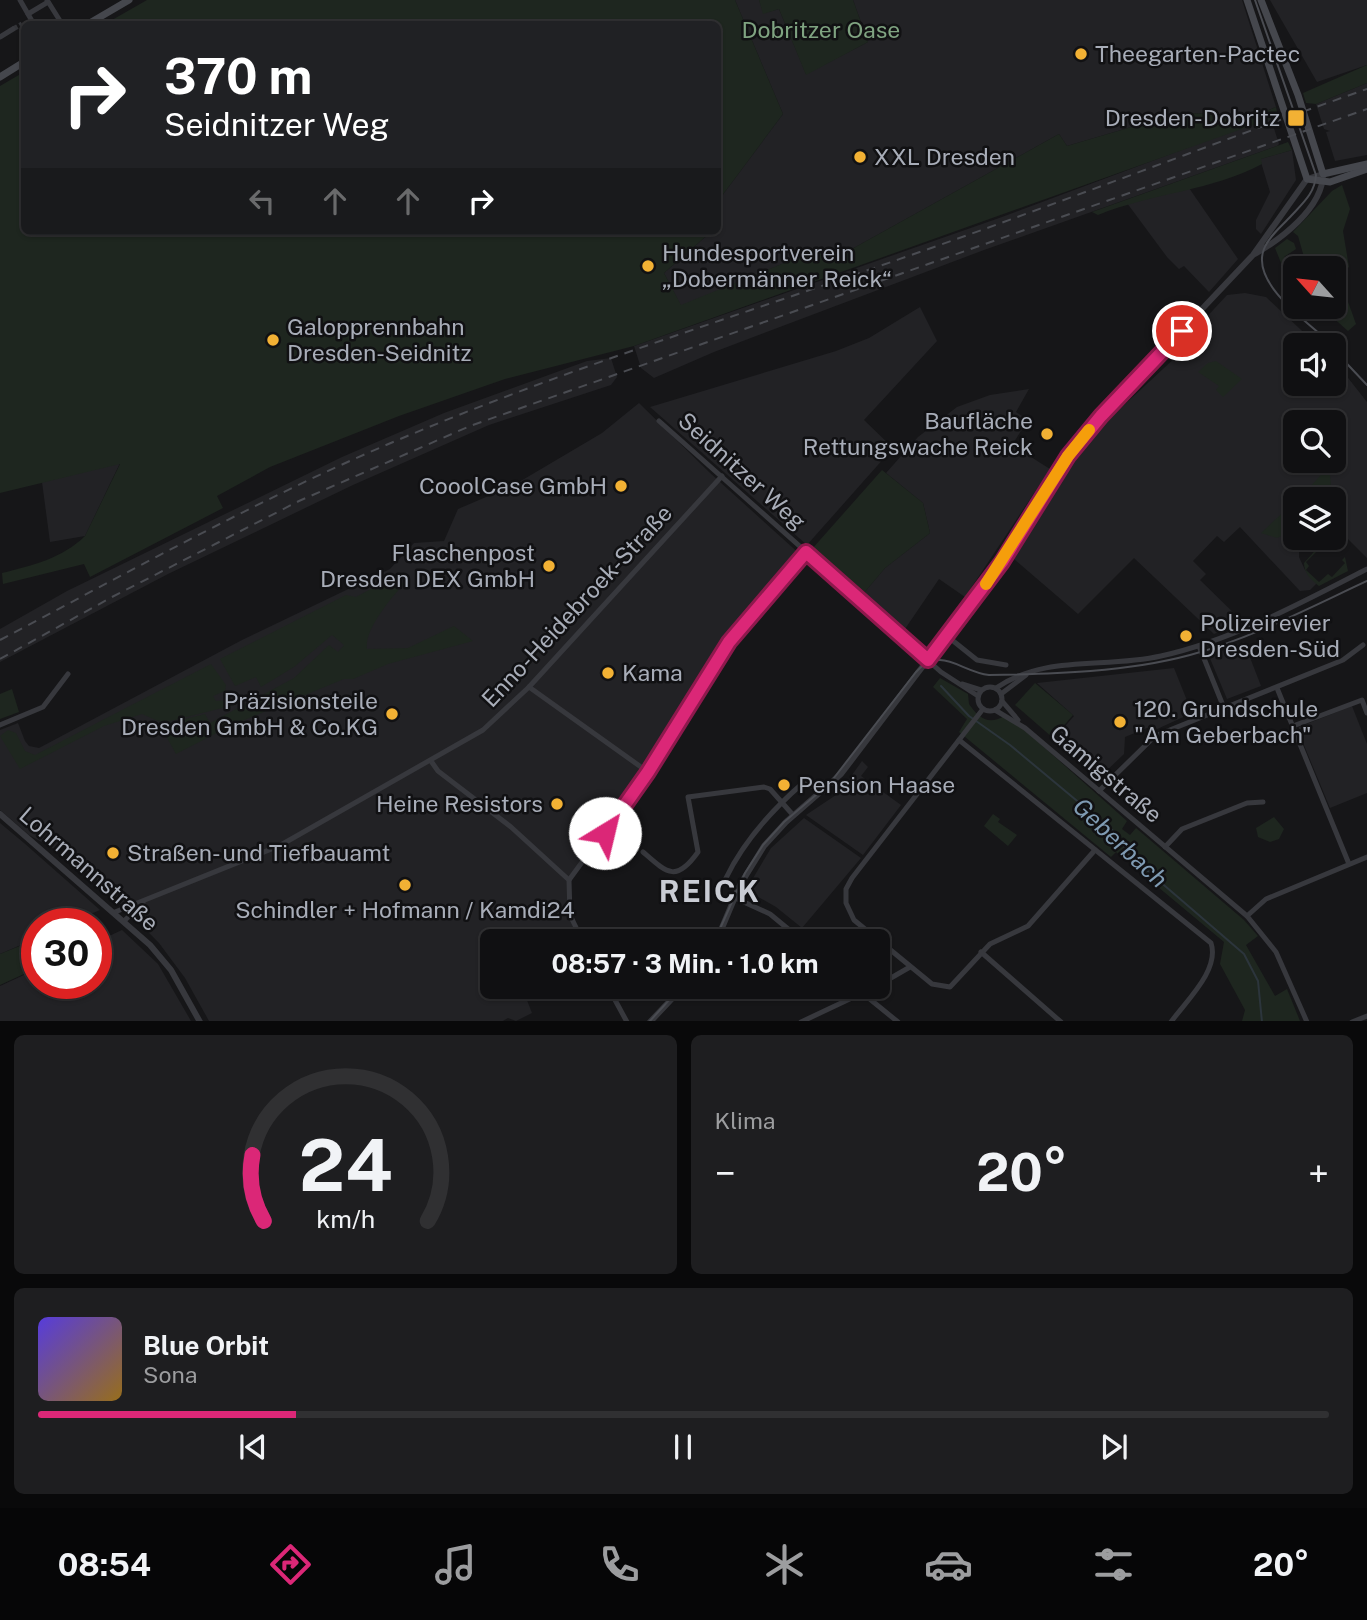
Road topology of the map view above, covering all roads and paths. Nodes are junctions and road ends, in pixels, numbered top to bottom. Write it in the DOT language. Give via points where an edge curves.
graph roads {
  1 [pos="20,0"];
  2 [pos="130,0"];
  3 [pos="1247,0"];
  4 [pos="1261,0"];
  5 [pos="48,1"];
  6 [pos="30,18"];
  7 [pos="26,21"];
  8 [pos="60,21"];
  9 [pos="93,21"];
  10 [pos="13,29"];
  11 [pos="0,37"];
  12 [pos="21,64"];
  13 [pos="0,77"];
  14 [pos="1367,163"];
  15 [pos="1367,169"];
  16 [pos="1323,178"];
  17 [pos="1307,179"];
  18 [pos="1253,255"];
  19 [pos="659,421"];
  20 [pos="722,476"];
  21 [pos="806,552"];
  22 [pos="1367,569"];
  23 [pos="947,636"];
  24 [pos="1363,645"];
  25 [pos="1199,646"];
  26 [pos="928,660"];
  27 [pos="1006,665"];
  28 [pos="1035,669"];
  29 [pos="68,674"];
  30 [pos="529,687"];
  31 [pos="996,688"];
  32 [pos="1277,688"];
  33 [pos="980,693"];
  34 [pos="1001,698"];
  35 [pos="1224,708"];
  36 [pos="983,709"];
  37 [pos="995,710"];
  38 [pos="1367,713"];
  39 [pos="0,725"];
  40 [pos="1293,726"];
  41 [pos="1025,728"];
  42 [pos="959,740"];
  43 [pos="431,761"];
  44 [pos="648,772"];
  45 [pos="824,791"];
  46 [pos="1099,791"];
  47 [pos="782,801"];
  48 [pos="1263,802"];
  49 [pos="0,814"];
  50 [pos="793,815"];
  51 [pos="1165,847"];
  52 [pos="1095,850"];
  53 [pos="643,852"];
  54 [pos="1367,857"];
  55 [pos="1349,864"];
  56 [pos="726,878"];
  57 [pos="569,880"];
  58 [pos="735,898"];
  59 [pos="148,899"];
  60 [pos="115,912"];
  61 [pos="1247,916"];
  62 [pos="124,921"];
  63 [pos="577,929"];
  64 [pos="722,929"];
  65 [pos="788,929"];
  66 [pos="981,952"];
  67 [pos="910,967"];
  68 [pos="890,978"];
  69 [pos="615,999"];
  70 [pos="671,999"];
  71 [pos="852,999"];
  72 [pos="869,999"];
  73 [pos="1367,1016"];
  74 [pos="200,1021"];
  75 [pos="627,1021"];
  76 [pos="650,1021"];
  77 [pos="801,1021"];
  78 [pos="898,1021"];
  79 [pos="1061,1021"];
  80 [pos="1171,1021"];
  81 [pos="1307,1021"];
  82 [pos="1352,1021"];
  1 -- 6 [label="street"];
  2 -- 9 [label="main road"];
  3 -- 17 [label="main road"];
  4 -- 16 [label="main road" via="1298,95"];
  5 -- 6 [label="street"];
  5 -- 8 [label="street"];
  6 -- 7 [label="street"];
  10 -- 11 [label="street"];
  12 -- 13 [label="main road"];
  14 -- 16 [label="main road"];
  15 -- 16 [label="main road"];
  16 -- 17 [label="main road"];
  16 -- 18 [label="street" via="1317,197 1299,218"];
  17 -- 18 [label="street"];
  18 -- 23 [label="street" via="1068,456 1002,562"];
  19 -- 20 [label="street, Seidnitzer Weg"];
  20 -- 21 [label="street, Seidnitzer Weg"];
  20 -- 30 [label="street, Enno-Heidebroek-Straße"];
  21 -- 26 [label="street, Seidnitzer Weg"];
  21 -- 44 [label="street" via="729,642"];
  22 -- 25 [label="street"];
  23 -- 26 [label="street"];
  23 -- 27 [label="street" via="977,660"];
  24 -- 32 [label="street" via="1352,656"];
  25 -- 28 [label="street" via="1130,661"];
  25 -- 35 [label="street"];
  26 -- 33 [label="street"];
  26 -- 45 [label="street"];
  28 -- 31 [label="street"];
  28 -- 34 [label="street"];
  29 -- 39 [label="street" via="43,707"];
  30 -- 43 [label="street, Enno-Heidebroek-Straße" via="484,730"];
  30 -- 44 [label="street"];
  31 -- 33 [label="street"];
  31 -- 34 [label="street, Gamigstraße"];
  32 -- 35 [label="street"];
  32 -- 40 [label="street"];
  33 -- 36 [label="street"];
  34 -- 37 [label="street"];
  34 -- 41 [label="street, Gamigstraße"];
  35 -- 46 [label="street" via="1146,742"];
  36 -- 37 [label="street, Gamigstraße"];
  36 -- 42 [label="street"];
  37 -- 41 [label="street, Gamigstraße"];
  38 -- 40 [label="street" via="1362,700"];
  40 -- 55 [label="street"];
  41 -- 46 [label="street, Gamigstraße"];
  42 -- 52 [label="street"];
  42 -- 67 [label="street" via="846,889 854,920"];
  43 -- 57 [label="street"];
  43 -- 59 [label="street, Enno-Heidebroek-Straße" via="279,846"];
  44 -- 57 [label="street"];
  45 -- 47 [label="street" via="803,783"];
  45 -- 50 [label="street"];
  46 -- 51 [label="street, Gamigstraße"];
  47 -- 50 [label="street"];
  47 -- 53 [label="street" via="764,787 688,797 698,852 688,867 665,871"];
  47 -- 56 [label="street" via="734,860"];
  48 -- 51 [label="street, Gamigstraße" via="1247,803 1182,830"];
  49 -- 60 [label="street, Lohrmannstraße"];
  50 -- 58 [label="street" via="754,861"];
  51 -- 61 [label="street, Gamigstraße"];
  52 -- 66 [label="street" via="1028,926 994,940"];
  52 -- 80 [label="street" via="1211,943 1210,967"];
  54 -- 55 [label="street"];
  55 -- 61 [label="street" via="1266,899"];
  57 -- 63 [label="street" via="570,915"];
  58 -- 64 [label="street"];
  58 -- 65 [label="street" via="770,914"];
  59 -- 60 [label="street, Enno-Heidebroek-Straße"];
  59 -- 62 [label="street, Enno-Heidebroek-Straße"];
  60 -- 62 [label="street, Lohrmannstraße"];
  61 -- 81 [label="street, Gamigstraße" via="1276,952"];
  62 -- 74 [label="street, Lohrmannstraße" via="164,960"];
  66 -- 67 [label="street" via="950,987 937,987"];
  66 -- 79 [label="street"];
  67 -- 68 [label="street"];
  69 -- 75 [label="street"];
  70 -- 76 [label="street"];
  71 -- 77 [label="street"];
  72 -- 78 [label="street"];
  73 -- 82 [label="street"];
}
